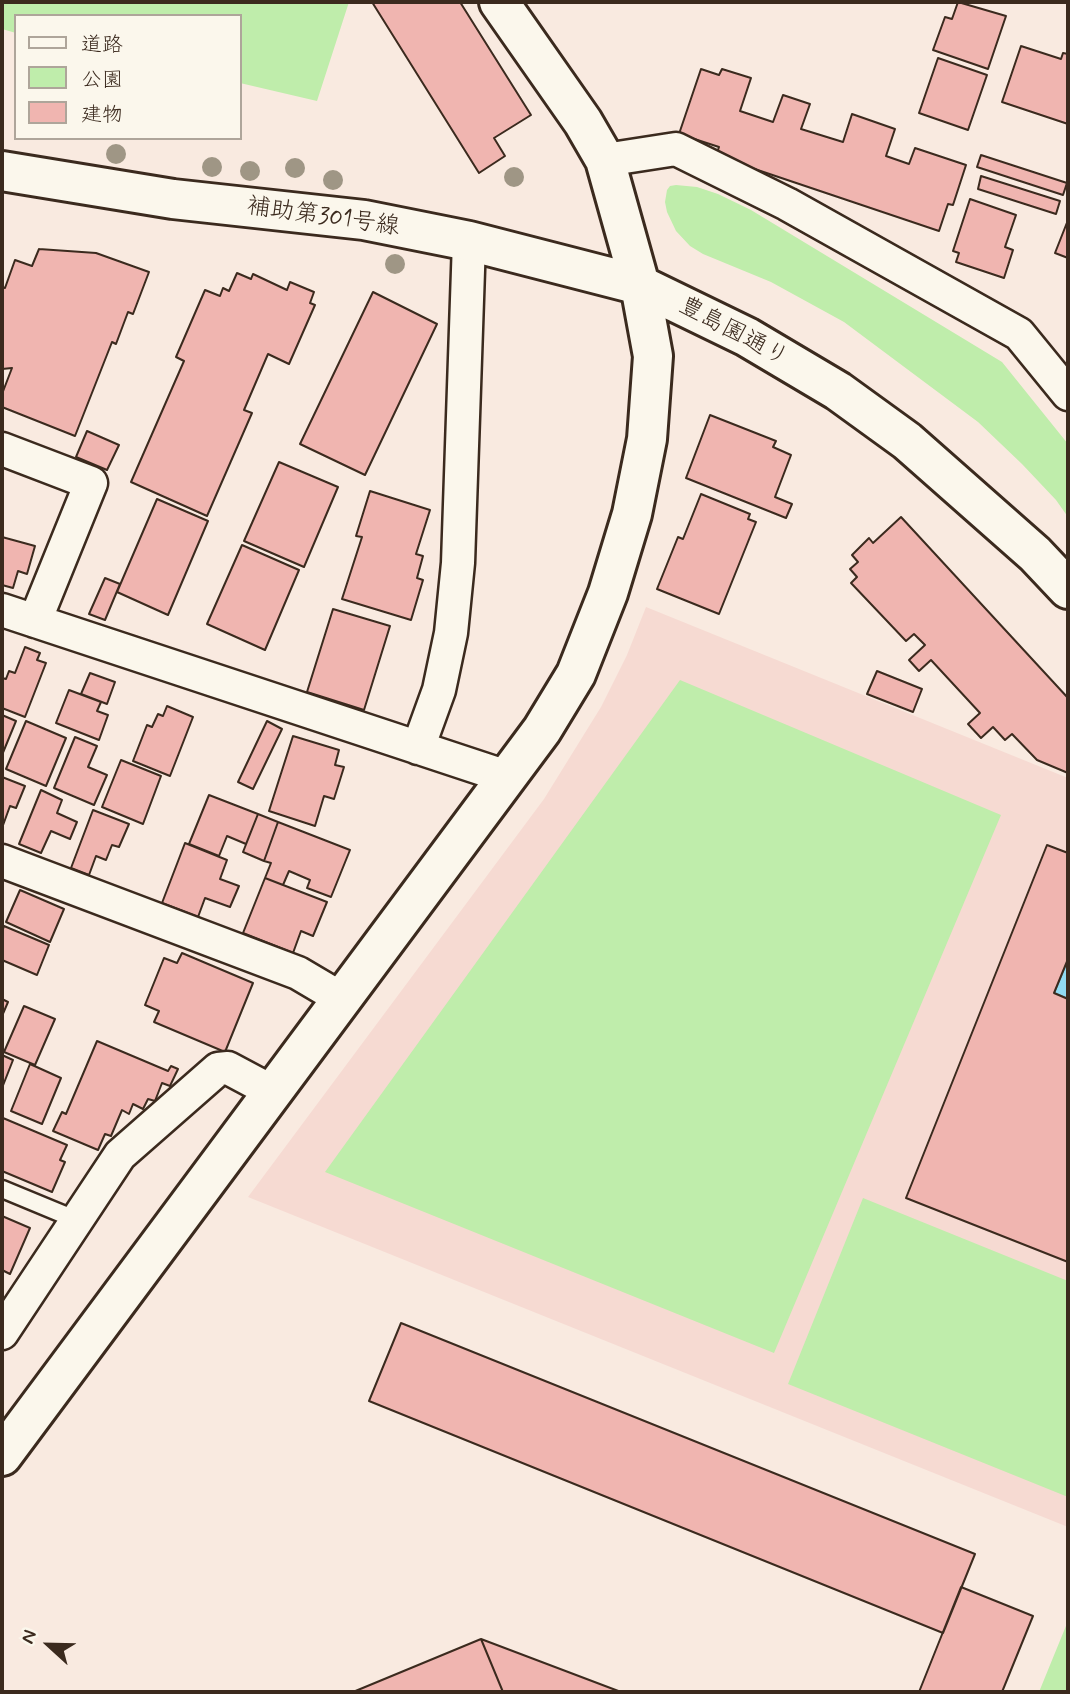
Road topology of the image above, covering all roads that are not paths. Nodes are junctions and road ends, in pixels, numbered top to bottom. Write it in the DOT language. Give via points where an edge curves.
graph roads {
  1 [pos="499,2"];
  2 [pos="605,160"];
  3 [pos="2,171"];
  4 [pos="468,241"];
  5 [pos="640,285"];
  6 [pos="1068,394"];
  7 [pos="2,449"];
  8 [pos="1068,589"];
  9 [pos="2,610"];
  10 [pos="35,621"];
  11 [pos="418,748"];
  12 [pos="507,777"];
  13 [pos="2,861"];
  14 [pos="342,999"];
  15 [pos="273,1092"];
  16 [pos="2,1189"];
  17 [pos="76,1220"];
  18 [pos="2,1333"];
  19 [pos="5,1445"];
  1 -- 2 [label="street"];
  2 -- 5 [label="street"];
  2 -- 6 [label="street" via="676,149 787,204 1018,334"];
  3 -- 4 [label="street, 補助第301号線" via="173,200 364,220"];
  4 -- 5 [label="street, 補助第301号線"];
  4 -- 11 [label="street" via="458,563 439,690"];
  5 -- 8 [label="street, 豊島園通り" via="747,337 838,391 907,442 1035,554"];
  5 -- 12 [label="street" via="653,356 647,439 632,513 608,593 576,674"];
  7 -- 10 [label="street" via="91,483"];
  9 -- 10 [label="street"];
  10 -- 11 [label="street"];
  11 -- 12 [label="street"];
  12 -- 14 [label="street"];
  13 -- 14 [label="street" via="298,973"];
  14 -- 15 [label="street"];
  15 -- 17 [label="street" via="228,1068 218,1069 120,1155"];
  15 -- 19 [label="street"];
  16 -- 17 [label="lane"];
  17 -- 18 [label="street"];
}
